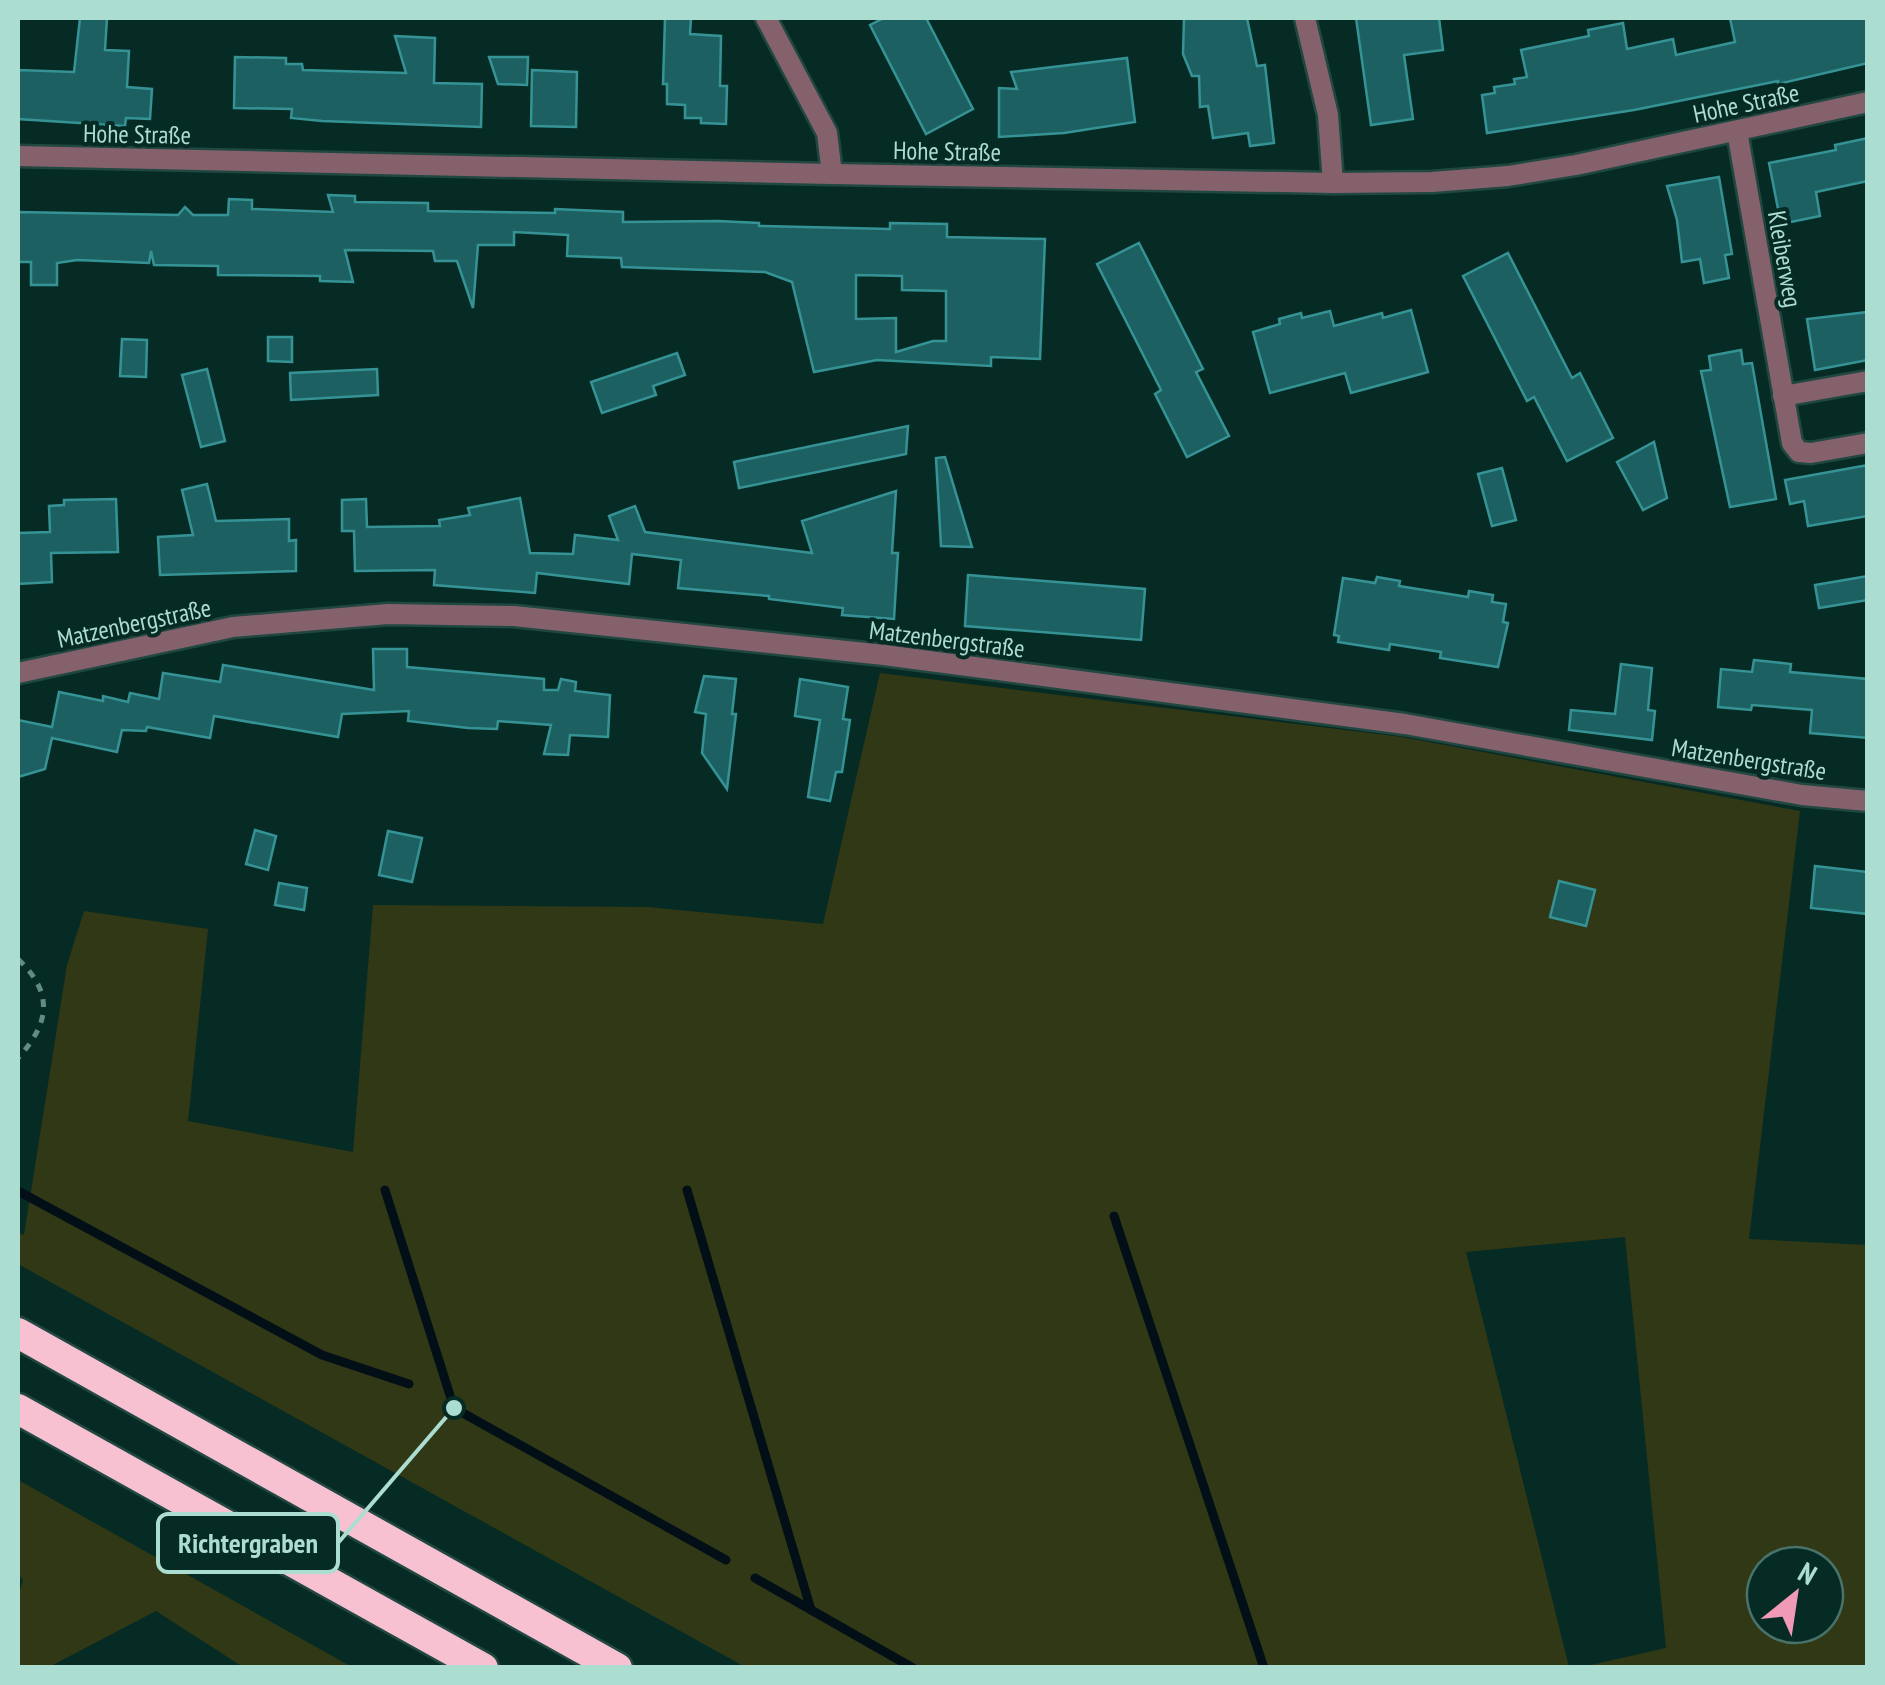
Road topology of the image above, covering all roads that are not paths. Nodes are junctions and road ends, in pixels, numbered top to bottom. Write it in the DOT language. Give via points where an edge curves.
graph roads {
  1 [pos="766,18"];
  2 [pos="1305,18"];
  3 [pos="1868,102"];
  4 [pos="1737,130"];
  5 [pos="18,156"];
  6 [pos="832,174"];
  7 [pos="1333,183"];
  8 [pos="1868,381"];
  9 [pos="1783,396"];
  10 [pos="1868,444"];
  11 [pos="18,673"];
  12 [pos="1868,801"];
  13 [pos="18,1333"];
  14 [pos="18,1408"];
  15 [pos="483,1668"];
  16 [pos="616,1668"];
  1 -- 6 [label="street" via="826,133"];
  2 -- 7 [label="street" via="1328,115"];
  3 -- 4 [label="street, Hohe Straße"];
  4 -- 7 [label="street, Hohe Straße" via="1508,176"];
  4 -- 9 [label="street, Kleiberweg"];
  5 -- 6 [label="street, Hohe Straße"];
  6 -- 7 [label="street, Hohe Straße"];
  8 -- 9 [label="street"];
  9 -- 10 [label="street, Kleiberweg" via="1788,432 1799,452"];
  11 -- 12 [label="street, Matzenbergstraße" via="234,627 388,614 514,616 884,655 1386,722"];
  13 -- 16 [label="highway"];
  14 -- 15 [label="highway"];
}
